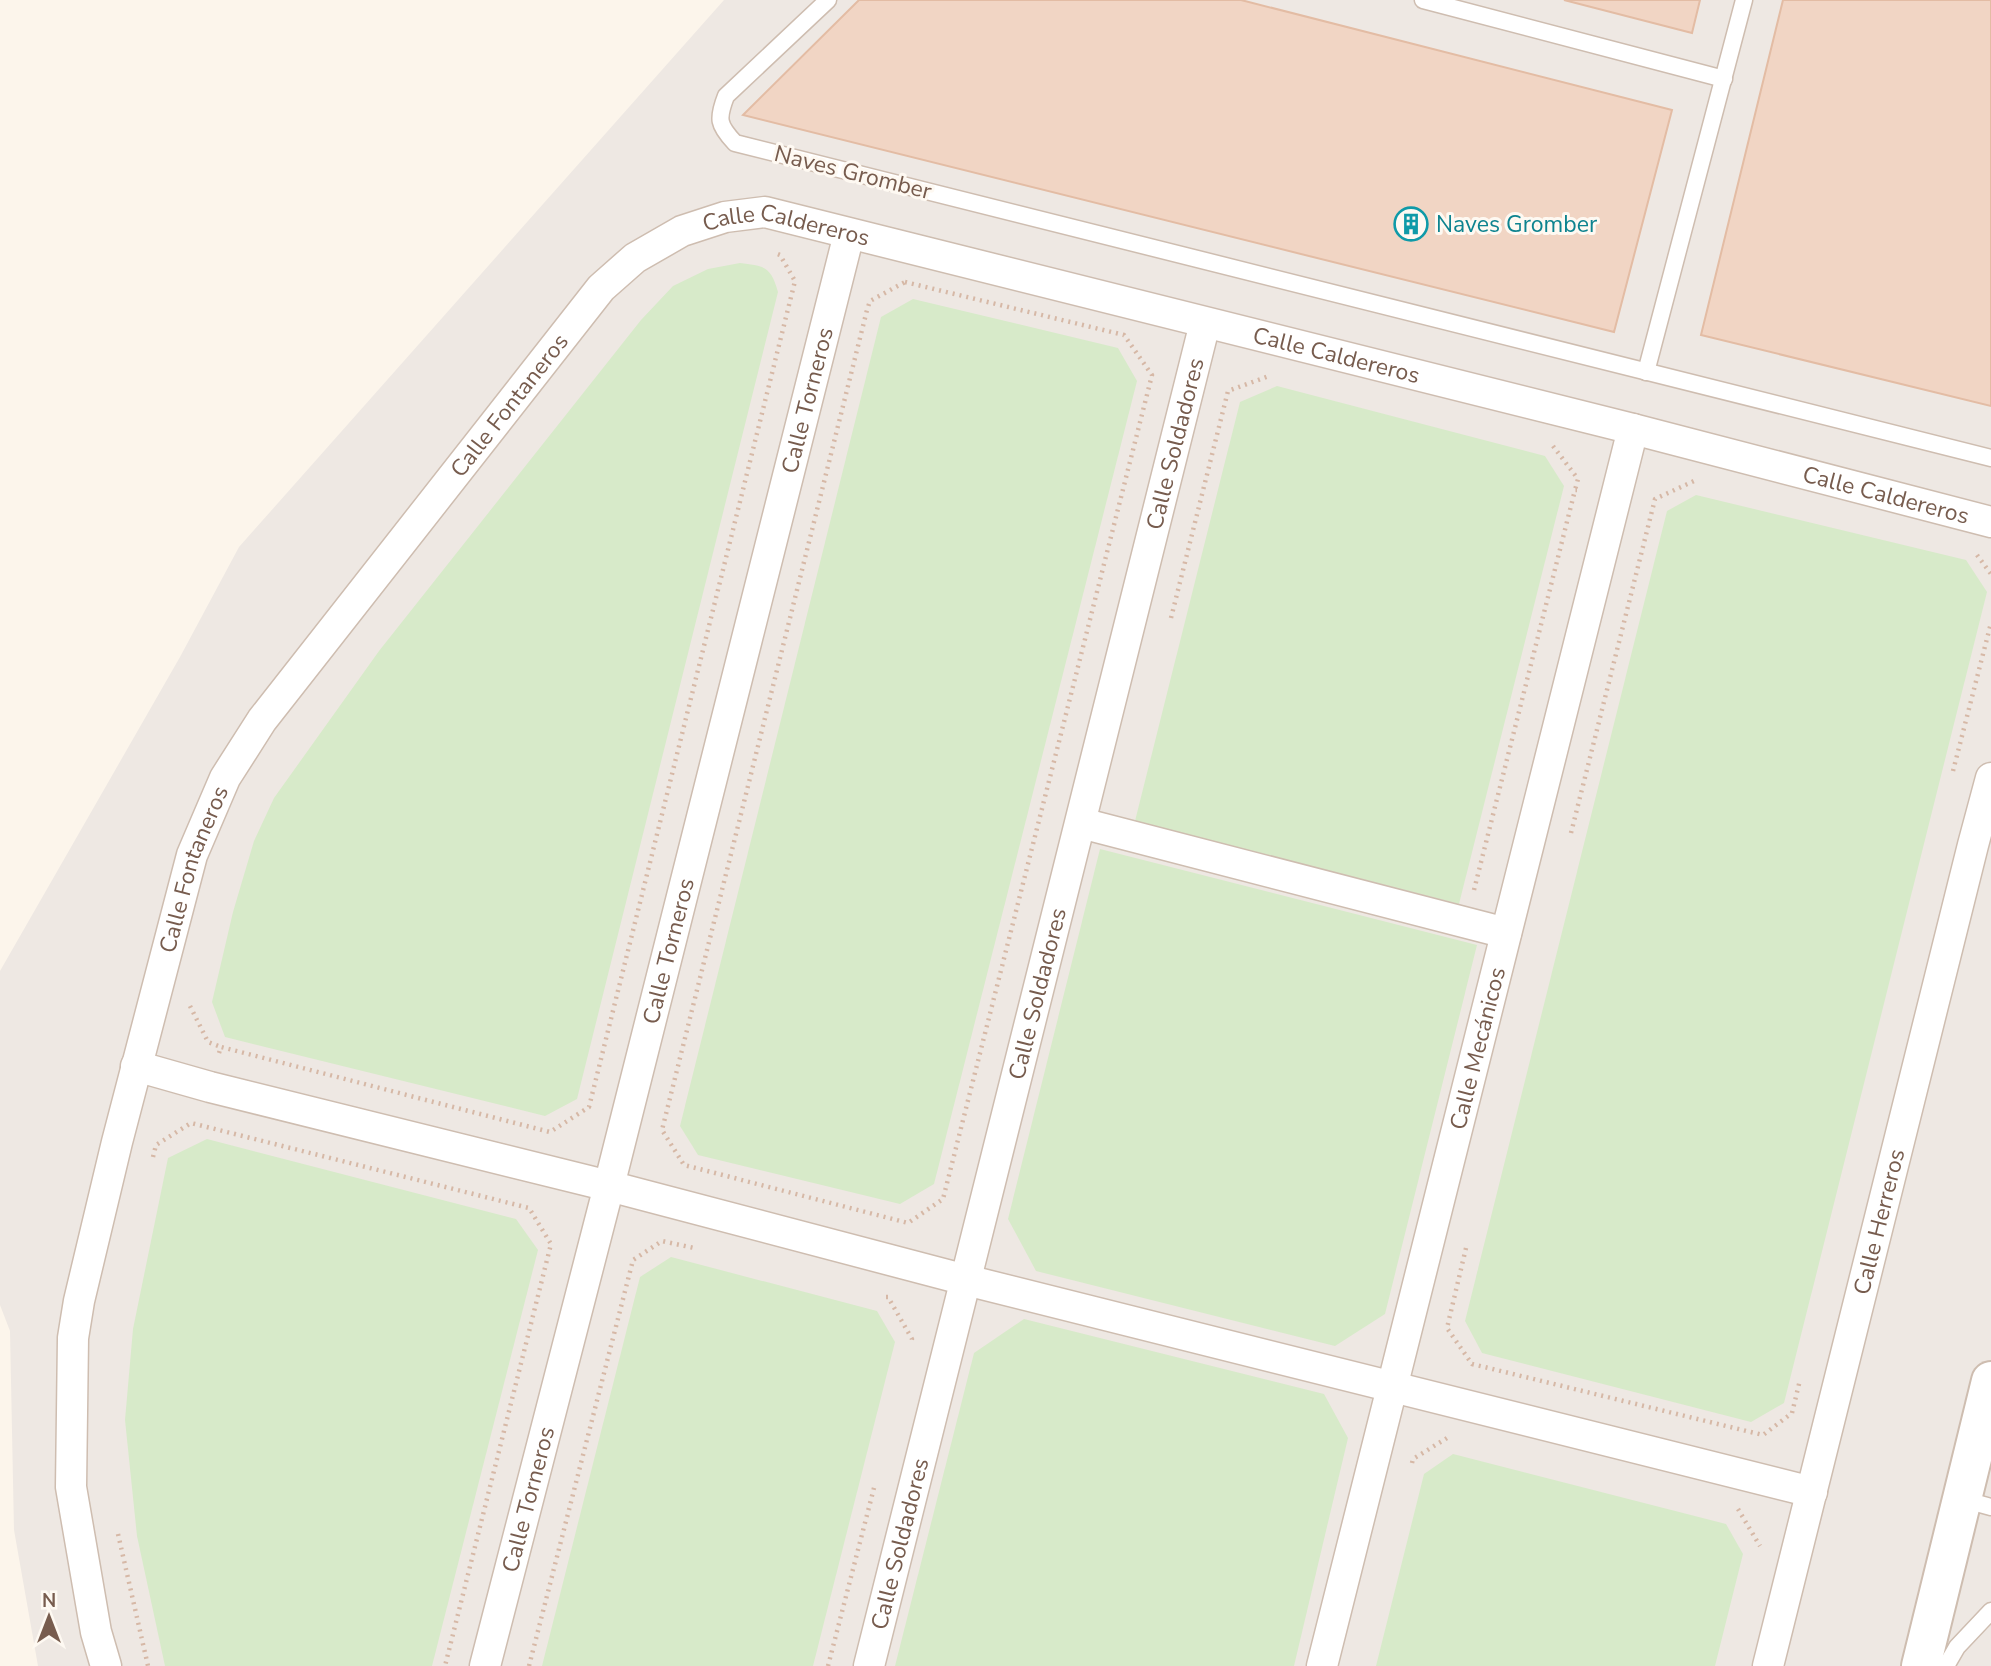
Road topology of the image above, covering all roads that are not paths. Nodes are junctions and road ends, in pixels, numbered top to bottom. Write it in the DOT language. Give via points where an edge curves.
graph roads {
  1 [pos="828,0"];
  2 [pos="1423,0"];
  3 [pos="1744,0"];
  4 [pos="1724,79"];
  5 [pos="682,231"];
  6 [pos="849,234"];
  7 [pos="1205,323"];
  8 [pos="1646,372"];
  9 [pos="1633,429"];
  10 [pos="1991,458"];
  11 [pos="1991,522"];
  12 [pos="1991,778"];
  13 [pos="1081,823"];
  14 [pos="1506,933"];
  15 [pos="136,1066"];
  16 [pos="609,1186"];
  17 [pos="966,1280"];
  18 [pos="1991,1381"];
  19 [pos="1392,1387"];
  20 [pos="1812,1492"];
  21 [pos="1977,1503"];
  22 [pos="1991,1611"];
  23 [pos="106,1666"];
  24 [pos="485,1666"];
  25 [pos="869,1666"];
  26 [pos="1322,1666"];
  27 [pos="1768,1666"];
  28 [pos="1921,1666"];
  29 [pos="1946,1666"];
  1 -- 8 [label="lane, Naves Gromber" via="726,96 720,111 722,129 735,143"];
  2 -- 4 [label="lane"];
  3 -- 4 [label="lane"];
  4 -- 8 [label="lane"];
  5 -- 6 [label="street, Calle Caldereros" via="725,217 765,212"];
  5 -- 15 [label="street, Calle Fontaneros" via="635,258 601,288 262,720 225,778 192,855"];
  6 -- 7 [label="street, Calle Caldereros"];
  6 -- 16 [label="street, Calle Torneros"];
  7 -- 9 [label="street, Calle Caldereros"];
  7 -- 13 [label="street, Calle Soldadores"];
  8 -- 10 [label="lane, Naves Gromber"];
  9 -- 11 [label="street, Calle Caldereros"];
  9 -- 14 [label="street, Calle Mecánicos"];
  12 -- 20 [label="street, Calle Herreros"];
  13 -- 14 [label="street"];
  13 -- 17 [label="street, Calle Soldadores"];
  14 -- 19 [label="street, Calle Mecánicos"];
  15 -- 16 [label="street"];
  15 -- 23 [label="street, Calle Fontaneros" via="73,1338 71,1487"];
  16 -- 17 [label="street"];
  16 -- 24 [label="street, Calle Torneros"];
  17 -- 19 [label="street"];
  17 -- 25 [label="street, Calle Soldadores"];
  18 -- 21 [label="street"];
  19 -- 20 [label="street"];
  19 -- 26 [label="street, Calle Mecánicos"];
  20 -- 27 [label="street, Calle Herreros"];
  21 -- 28 [label="street"];
  22 -- 29 [label="lane" via="1957,1647"];
}
